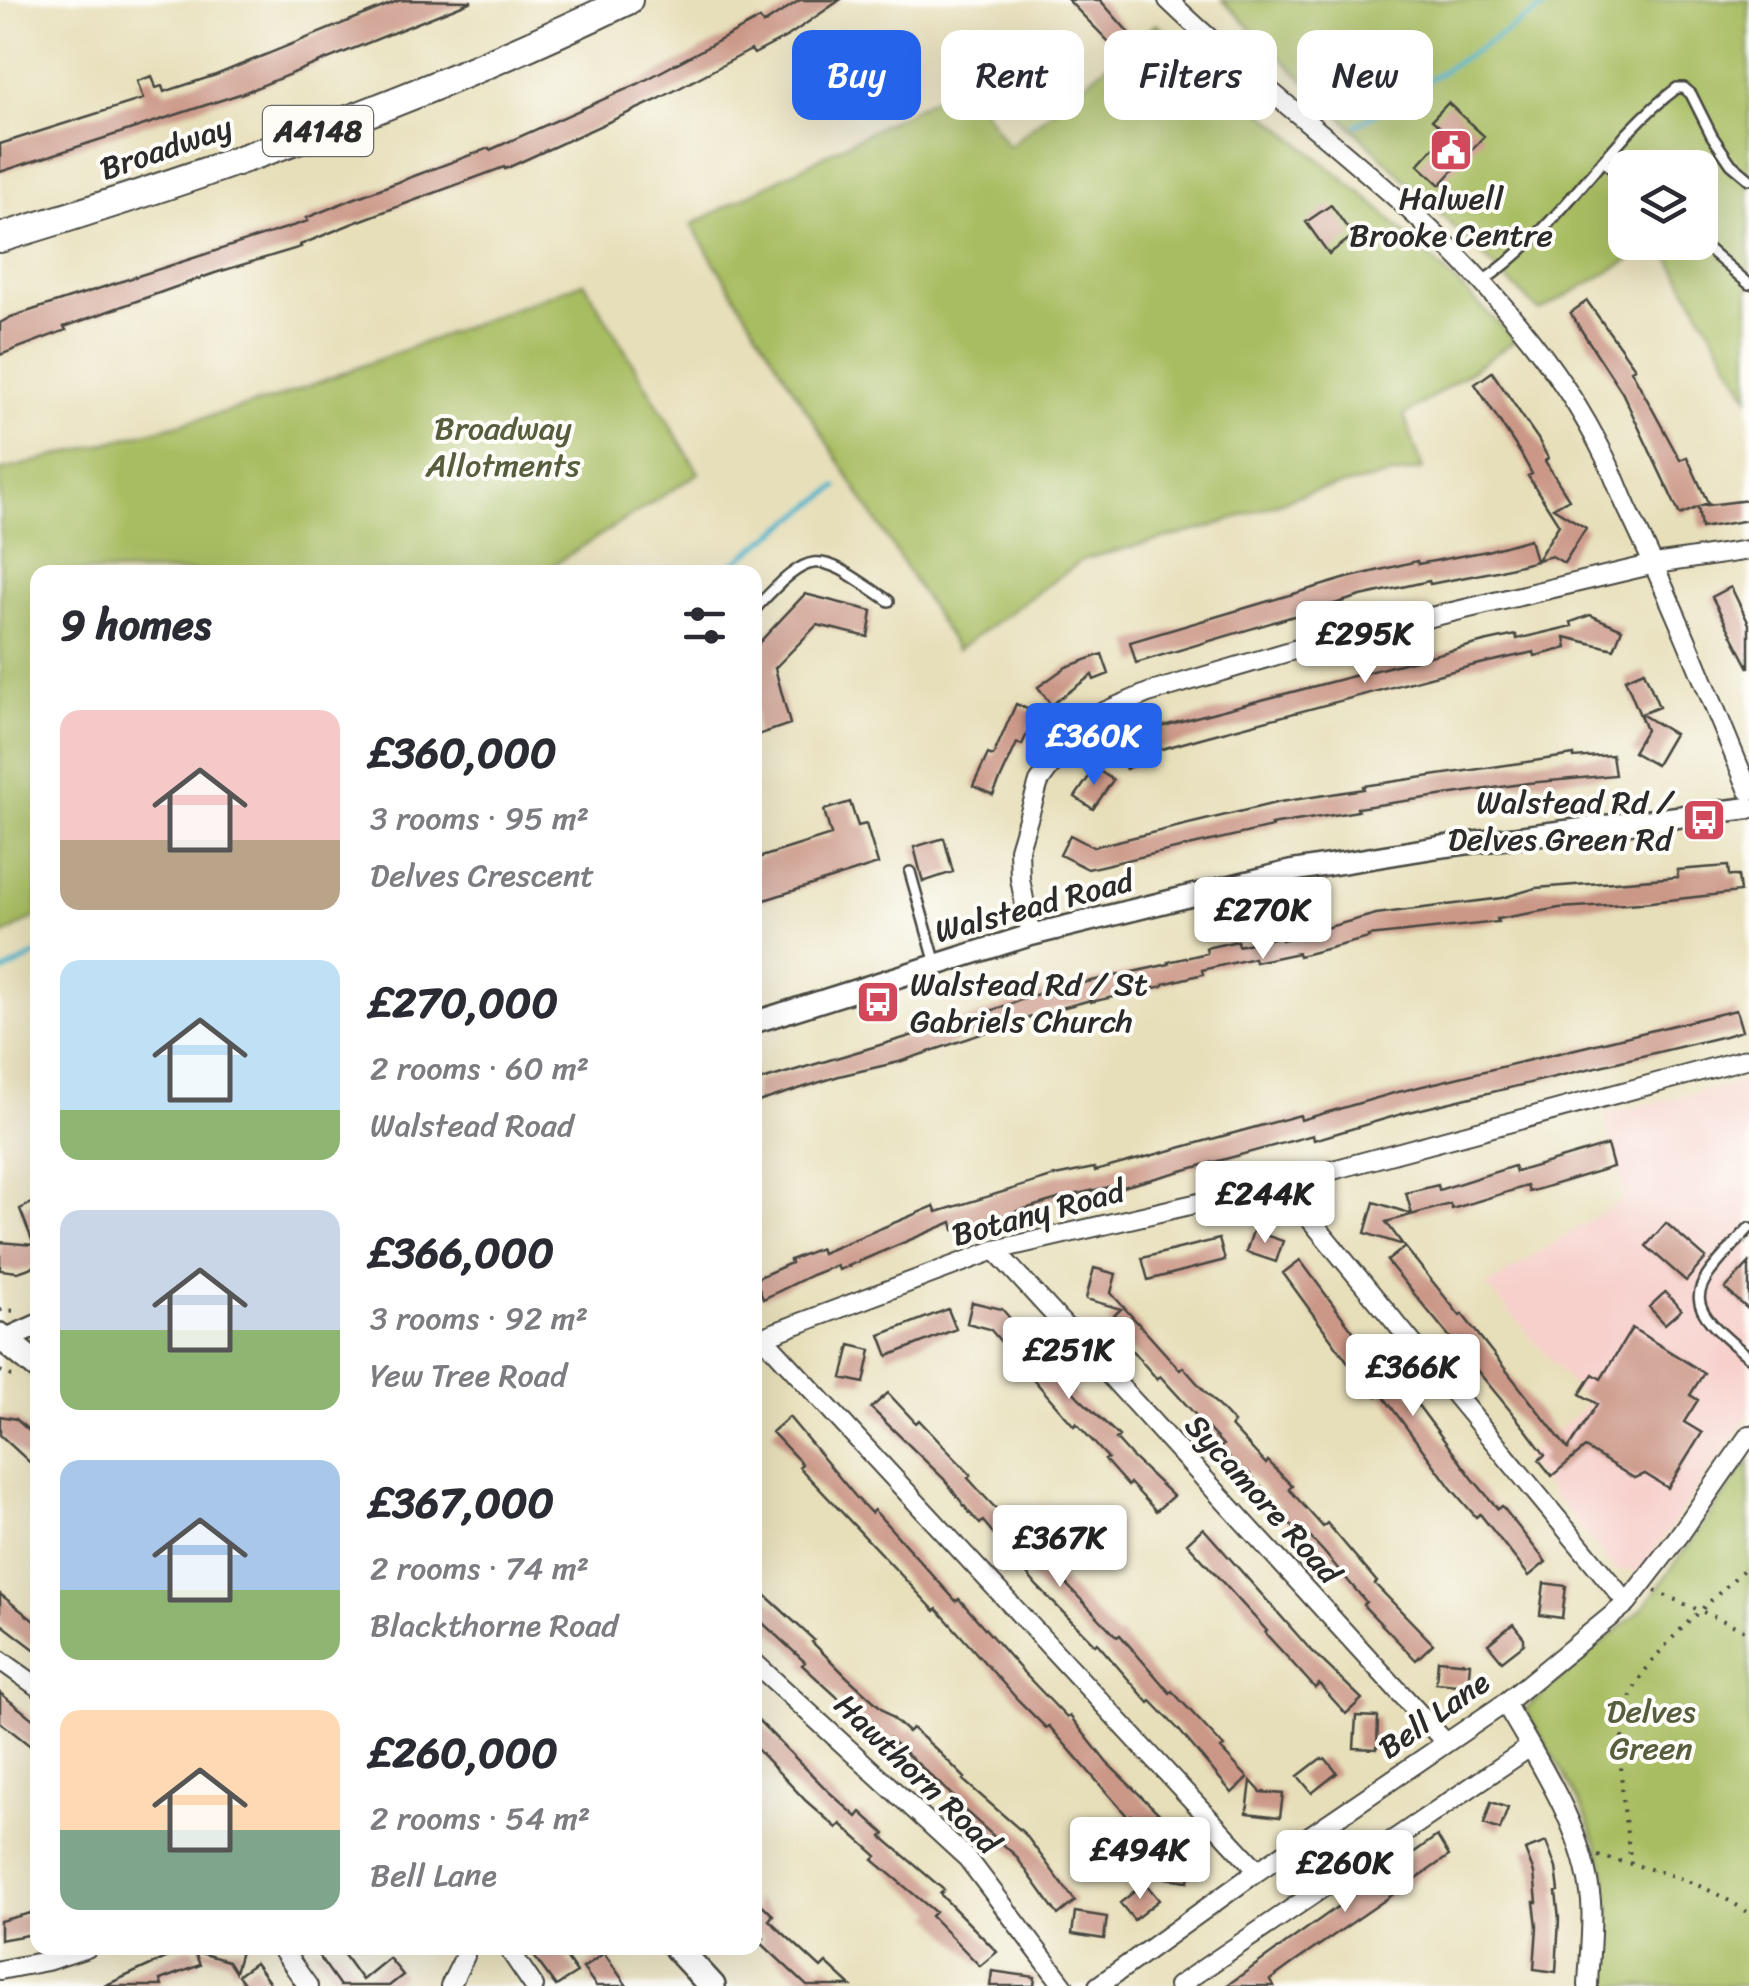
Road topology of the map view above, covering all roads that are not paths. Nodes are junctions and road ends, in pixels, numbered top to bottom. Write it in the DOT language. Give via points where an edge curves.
graph roads {
  1 [pos="628,0"];
  2 [pos="1168,0"];
  3 [pos="1604,162"];
  4 [pos="1608,165"];
  5 [pos="1749,180"];
  6 [pos="0,238"];
  7 [pos="1718,257"];
  8 [pos="1480,282"];
  9 [pos="1749,284"];
  10 [pos="1749,550"];
  11 [pos="1655,564"];
  12 [pos="889,601"];
  13 [pos="762,602"];
  14 [pos="1749,791"];
  15 [pos="1749,808"];
  16 [pos="910,872"];
  17 [pos="1030,935"];
  18 [pos="936,964"];
  19 [pos="762,1020"];
  20 [pos="1749,1058"];
  21 [pos="1281,1184"];
  22 [pos="1749,1228"];
  23 [pos="995,1250"];
  24 [pos="30,1318"];
  25 [pos="762,1338"];
  26 [pos="2,1339"];
  27 [pos="762,1342"];
  28 [pos="1749,1357"];
  29 [pos="30,1360"];
  30 [pos="1749,1435"];
  31 [pos="1626,1604"];
  32 [pos="0,1660"];
  33 [pos="762,1669"];
  34 [pos="30,1681"];
  35 [pos="1506,1703"];
  36 [pos="1446,1744"];
  37 [pos="1530,1746"];
  38 [pos="1258,1871"];
  39 [pos="68,1955"];
  40 [pos="287,1955"];
  41 [pos="513,1955"];
  42 [pos="683,1955"];
  43 [pos="465,1956"];
  44 [pos="0,1970"];
  45 [pos="308,1986"];
  46 [pos="450,1986"];
  47 [pos="534,1986"];
  48 [pos="712,1986"];
  49 [pos="1064,1986"];
  50 [pos="1098,1986"];
  51 [pos="1178,1986"];
  52 [pos="1588,1986"];
  1 -- 6 [label="highway, Broadway / A4148" via="318,130"];
  2 -- 8 [label="street" via="1356,161"];
  3 -- 4 [label="lane"];
  3 -- 5 [label="lane" via="1666,96 1684,88 1731,164"];
  3 -- 8 [label="lane" via="1520,254"];
  7 -- 9 [label="lane"];
  8 -- 11 [label="street" via="1552,368 1604,454"];
  10 -- 11 [label="street"];
  11 -- 14 [label="street"];
  11 -- 17 [label="street" via="1304,646 1101,713 1039,782 1020,849"];
  12 -- 13 [label="lane" via="818,561 786,576"];
  15 -- 17 [label="street, Walstead Road" via="1292,871"];
  16 -- 18 [label="lane"];
  17 -- 18 [label="street, Walstead Road"];
  18 -- 19 [label="street, Walstead Road"];
  20 -- 21 [label="street, Botany Road"];
  21 -- 23 [label="street, Botany Road"];
  21 -- 31 [label="street"];
  22 -- 28 [label="lane" via="1700,1286 1700,1306 1709,1324"];
  23 -- 25 [label="street, Botany Road"];
  23 -- 36 [label="street, Sycamore Road"];
  24 -- 26 [label="street"];
  26 -- 29 [label="main road"];
  27 -- 38 [label="street"];
  30 -- 31 [label="street, Bell Lane"];
  31 -- 35 [label="street, Bell Lane"];
  32 -- 34 [label="street"];
  33 -- 49 [label="street, Hawthorn Road" via="968,1859"];
  35 -- 36 [label="street, Bell Lane"];
  35 -- 37 [label="street"];
  36 -- 38 [label="street, Bell Lane"];
  37 -- 51 [label="street"];
  37 -- 52 [label="street" via="1556,1792 1591,1900"];
  38 -- 50 [label="street, Bell Lane"];
  39 -- 44 [label="street"];
  40 -- 45 [label="street"];
  41 -- 47 [label="street"];
  42 -- 48 [label="main road"];
  43 -- 46 [label="street"];
}
